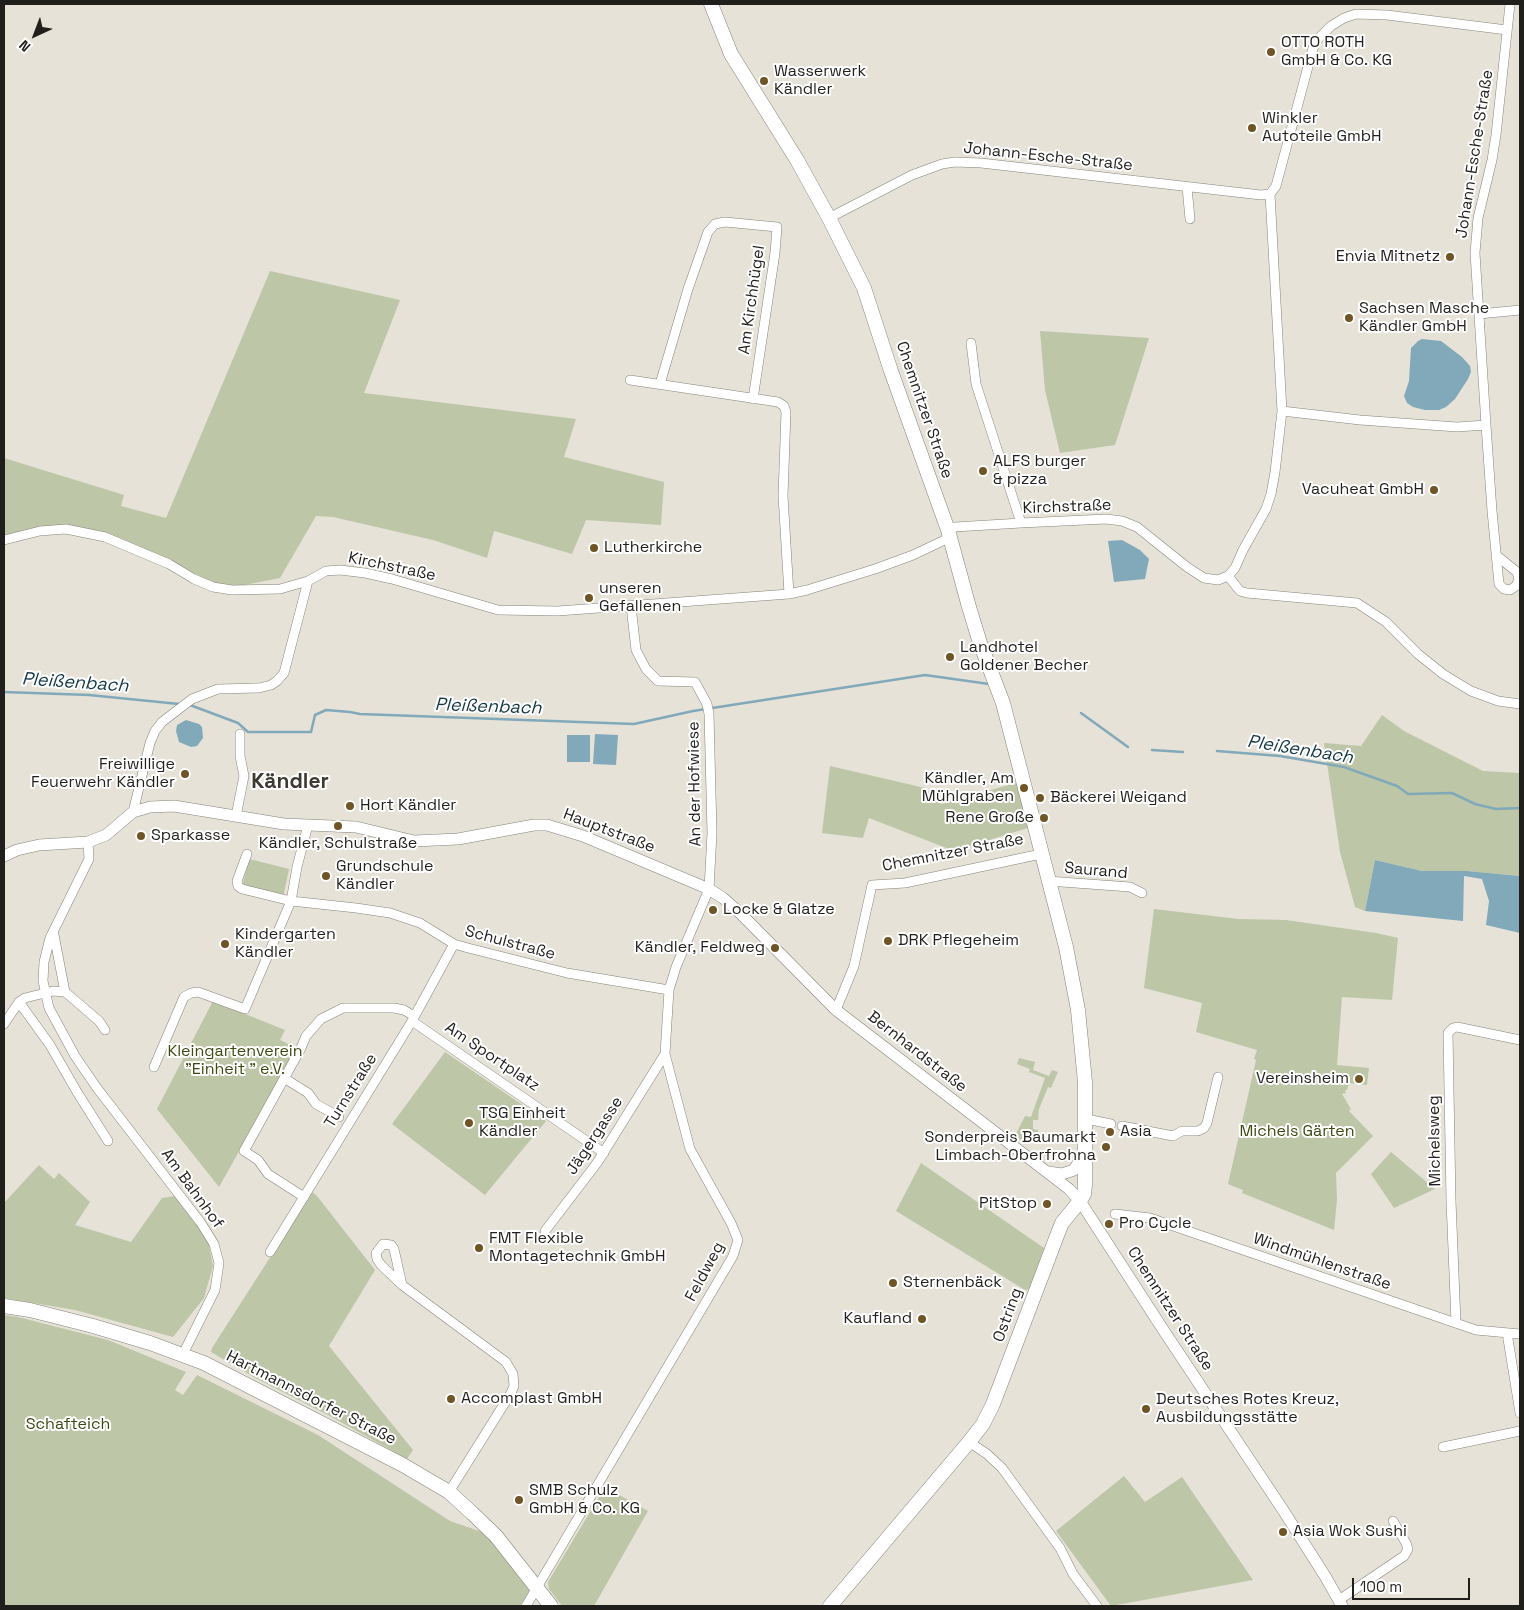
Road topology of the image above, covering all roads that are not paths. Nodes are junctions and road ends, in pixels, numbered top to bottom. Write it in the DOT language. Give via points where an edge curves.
graph roads {
  1 [pos="711,4"];
  2 [pos="1510,4"];
  3 [pos="1507,30"];
  4 [pos="1187,187"];
  5 [pos="1270,194"];
  6 [pos="829,218"];
  7 [pos="1190,219"];
  8 [pos="1520,310"];
  9 [pos="1478,314"];
  10 [pos="1287,321"];
  11 [pos="1277,322"];
  12 [pos="1490,335"];
  13 [pos="1480,336"];
  14 [pos="970,344"];
  15 [pos="630,380"];
  16 [pos="660,384"];
  17 [pos="753,399"];
  18 [pos="1282,411"];
  19 [pos="1486,425"];
  20 [pos="1021,523"];
  21 [pos="950,534"];
  22 [pos="4,540"];
  23 [pos="1496,554"];
  24 [pos="1228,576"];
  25 [pos="308,581"];
  26 [pos="789,594"];
  27 [pos="631,606"];
  28 [pos="1520,704"];
  29 [pos="240,734"];
  30 [pos="133,812"];
  31 [pos="236,816"];
  32 [pos="308,825"];
  33 [pos="88,842"];
  34 [pos="247,854"];
  35 [pos="1041,854"];
  36 [pos="4,856"];
  37 [pos="1048,881"];
  38 [pos="709,888"];
  39 [pos="1142,893"];
  40 [pos="291,902"];
  41 [pos="53,932"];
  42 [pos="454,944"];
  43 [pos="669,990"];
  44 [pos="45,992"];
  45 [pos="65,992"];
  46 [pos="19,1002"];
  47 [pos="836,1010"];
  48 [pos="413,1018"];
  49 [pos="4,1024"];
  50 [pos="105,1030"];
  51 [pos="1520,1040"];
  52 [pos="665,1054"];
  53 [pos="75,1056"];
  54 [pos="154,1067"];
  55 [pos="64,1068"];
  56 [pos="1218,1077"];
  57 [pos="284,1078"];
  58 [pos="339,1117"];
  59 [pos="1086,1119"];
  60 [pos="1111,1124"];
  61 [pos="1122,1126"];
  62 [pos="108,1141"];
  63 [pos="1085,1151"];
  64 [pos="604,1153"];
  65 [pos="1046,1172"];
  66 [pos="304,1197"];
  67 [pos="1080,1201"];
  68 [pos="1115,1214"];
  69 [pos="545,1231"];
  70 [pos="270,1252"];
  71 [pos="402,1285"];
  72 [pos="4,1306"];
  73 [pos="1456,1323"];
  74 [pos="1507,1333"];
  75 [pos="1520,1334"];
  76 [pos="183,1354"];
  77 [pos="1520,1413"];
  78 [pos="1520,1431"];
  79 [pos="969,1442"];
  80 [pos="1443,1447"];
  81 [pos="450,1492"];
  82 [pos="1392,1521"];
  83 [pos="537,1588"];
  84 [pos="1340,1603"];
  85 [pos="526,1606"];
  86 [pos="551,1606"];
  87 [pos="830,1606"];
  88 [pos="1096,1606"];
  1 -- 6 [label="main road, Chemnitzer Straße" via="731,54 777,126"];
  2 -- 3 [label="street, Johann-Esche-Straße"];
  3 -- 5 [label="street" via="1368,13 1337,22 1324,31 1313,48 1276,186"];
  3 -- 9 [label="street, Johann-Esche-Straße" via="1496,135 1477,230"];
  4 -- 5 [label="street, Johann-Esche-Straße"];
  4 -- 6 [label="street, Johann-Esche-Straße" via="955,162 928,168"];
  4 -- 7 [label="street"];
  5 -- 11 [label="street"];
  6 -- 21 [label="main road, Chemnitzer Straße" via="864,288"];
  8 -- 9 [label="street"];
  9 -- 13 [label="street, Johann-Esche-Straße"];
  10 -- 11 [label="street"];
  11 -- 18 [label="street"];
  12 -- 13 [label="street"];
  13 -- 19 [label="street, Johann-Esche-Straße"];
  14 -- 20 [label="street" via="976,384"];
  15 -- 16 [label="street"];
  16 -- 17 [label="street"];
  16 -- 17 [label="street, Am Kirchhügel" via="708,232 715,224 725,222 776,227"];
  17 -- 26 [label="street" via="778,402 786,412 782,474"];
  18 -- 19 [label="street" via="1360,417 1381,424"];
  18 -- 24 [label="street" via="1271,494 1236,568"];
  19 -- 23 [label="street, Johann-Esche-Straße" via="1491,524"];
  20 -- 21 [label="street, Kirchstraße" via="955,527"];
  20 -- 24 [label="street, Kirchstraße" via="1122,521 1137,528 1204,578 1218,580"];
  21 -- 26 [label="street, Kirchstraße" via="913,555"];
  21 -- 35 [label="main road, Chemnitzer Straße" via="969,607 1003,702"];
  22 -- 25 [label="street, Kirchstraße" via="40,531 66,529 105,537 213,587 280,589"];
  24 -- 28 [label="street" via="1247,593 1357,603 1386,622 1443,674 1471,691 1498,701"];
  25 -- 27 [label="street, Kirchstraße" via="326,571 365,573 498,610 558,611"];
  25 -- 30 [label="street" via="284,673 277,681 259,688 218,689 192,698 162,722 150,743"];
  26 -- 27 [label="street, Kirchstraße"];
  27 -- 38 [label="street, An der Hofwiese" via="636,650 646,669 658,681 695,682 707,704 712,833"];
  29 -- 31 [label="street" via="244,776"];
  30 -- 31 [label="street, Hauptstraße" via="174,806"];
  30 -- 33 [label="street, Hauptstraße" via="106,835"];
  31 -- 32 [label="street, Hauptstraße"];
  32 -- 38 [label="street, Hauptstraße" via="356,827 402,839 431,841 547,825"];
  32 -- 40 [label="street"];
  33 -- 36 [label="street, Hauptstraße" via="39,845"];
  33 -- 41 [label="street, Am Bahnhof" via="89,859"];
  34 -- 40 [label="street, Schulstraße" via="238,886"];
  35 -- 37 [label="main road, Chemnitzer Straße"];
  35 -- 47 [label="street, Chemnitzer Straße" via="905,883 872,885 854,966"];
  37 -- 39 [label="street, Saurand" via="1130,887"];
  37 -- 59 [label="main road, Chemnitzer Straße" via="1066,947 1078,1010"];
  38 -- 43 [label="street, Feldweg"];
  38 -- 47 [label="street, Hauptstraße" via="740,913"];
  40 -- 42 [label="street, Schulstraße" via="390,913 420,924"];
  40 -- 54 [label="street" via="245,1009 198,992 184,997"];
  41 -- 44 [label="street, Am Bahnhof" via="44,962"];
  41 -- 45 [label="street"];
  42 -- 43 [label="street, Schulstraße" via="567,973"];
  42 -- 48 [label="street, Turnstraße"];
  43 -- 52 [label="street, Feldweg"];
  44 -- 45 [label="street"];
  44 -- 46 [label="street"];
  44 -- 53 [label="street, Am Bahnhof" via="49,1008"];
  45 -- 50 [label="street"];
  46 -- 49 [label="street"];
  46 -- 55 [label="street"];
  47 -- 65 [label="street, Bernhardstraße"];
  48 -- 57 [label="street, Am Sportplatz" via="404,1010 394,1008 343,1008 321,1018 309,1031"];
  48 -- 64 [label="street, Am Sportplatz"];
  48 -- 66 [label="street, Turnstraße"];
  51 -- 73 [label="street, Michelsweg" via="1456,1027 1448,1033"];
  52 -- 64 [label="street, Jägergasse"];
  52 -- 83 [label="street, Feldweg" via="690,1149 738,1240 733,1256"];
  53 -- 55 [label="street"];
  53 -- 76 [label="street, Am Bahnhof" via="202,1223 214,1244 219,1262 215,1290"];
  55 -- 62 [label="street"];
  56 -- 61 [label="street" via="1204,1128 1182,1131 1173,1136"];
  57 -- 58 [label="street" via="308,1093 316,1104"];
  57 -- 66 [label="street" via="244,1151 258,1160 268,1174"];
  59 -- 60 [label="street"];
  59 -- 63 [label="main road, Chemnitzer Straße"];
  63 -- 65 [label="street" via="1074,1170 1062,1174"];
  63 -- 67 [label="main road, Chemnitzer Straße" via="1085,1185"];
  64 -- 69 [label="street, Jägergasse"];
  65 -- 67 [label="street, Bernhardstraße"];
  66 -- 70 [label="street, Turnstraße"];
  67 -- 79 [label="main road, Ostring" via="1058,1233 993,1404"];
  67 -- 84 [label="street, Chemnitzer Straße" via="1278,1502"];
  68 -- 73 [label="street, Windmühlenstraße" via="1150,1218"];
  71 -- 81 [label="street" via="506,1362 513,1374 511,1393"];
  72 -- 76 [label="main road, Hartmannsdorfer Straße" via="93,1326"];
  73 -- 74 [label="street, Windmühlenstraße" via="1476,1330"];
  74 -- 75 [label="street, Windmühlenstraße"];
  74 -- 77 [label="street"];
  76 -- 81 [label="main road, Hartmannsdorfer Straße" via="254,1387"];
  78 -- 80 [label="street"];
  79 -- 87 [label="main road, Ostring"];
  79 -- 88 [label="street" via="1002,1468 1060,1548 1072,1574"];
  81 -- 83 [label="main road, Hartmannsdorfer Straße" via="496,1536"];
  82 -- 84 [label="street" via="1406,1543 1408,1549 1404,1556"];
  83 -- 85 [label="street"];
  83 -- 86 [label="main road, Hartmannsdorfer Straße"];
}
